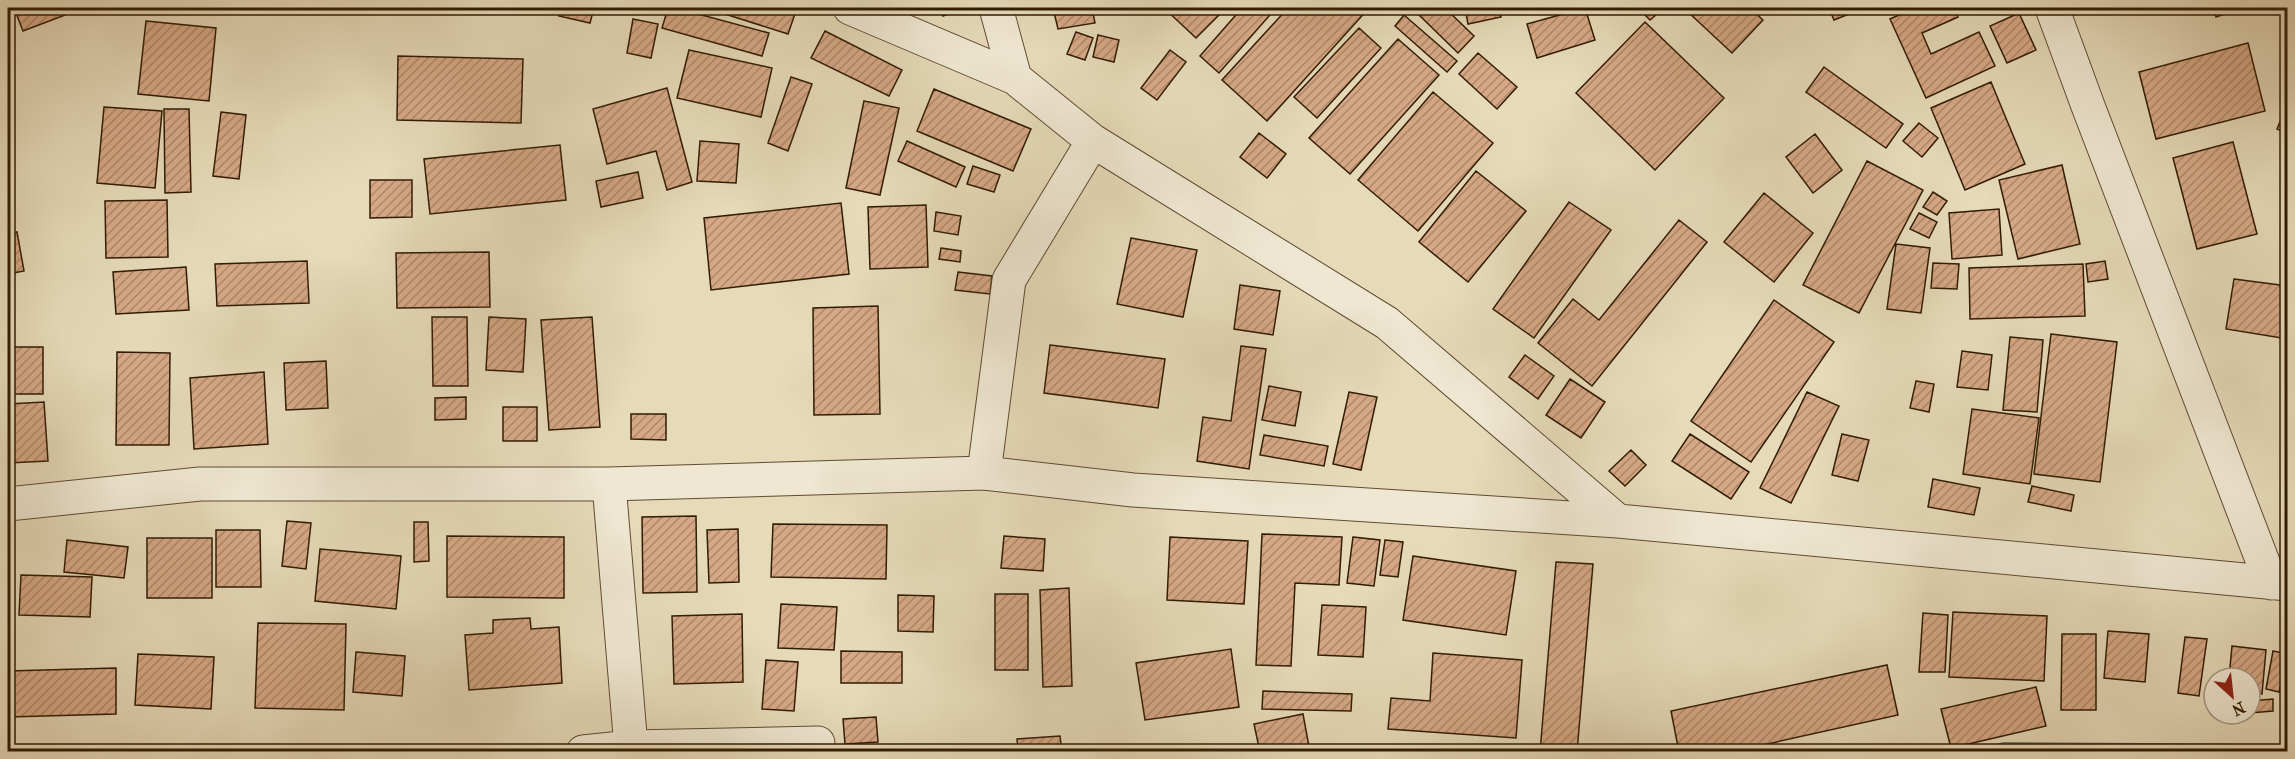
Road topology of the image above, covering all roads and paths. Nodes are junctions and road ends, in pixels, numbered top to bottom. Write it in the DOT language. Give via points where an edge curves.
graph roads {
  1 [pos="850,8"];
  2 [pos="996,8"];
  3 [pos="2052,8"];
  4 [pos="1015,78"];
  5 [pos="1093,141"];
  6 [pos="984,473"];
  7 [pos="609,484"];
  8 [pos="8,504"];
  9 [pos="1617,521"];
  10 [pos="2279,583"];
  11 [pos="818,742"];
  12 [pos="631,747"];
  13 [pos="583,752"];
  1 -- 4 [label="street"];
  2 -- 4 [label="street"];
  3 -- 10 [label="street"];
  4 -- 5 [label="street"];
  5 -- 6 [label="street" via="1009,280"];
  5 -- 9 [label="street" via="1387,323"];
  6 -- 7 [label="street"];
  6 -- 9 [label="street" via="1133,490"];
  7 -- 8 [label="street" via="200,484"];
  7 -- 12 [label="street"];
  9 -- 10 [label="street"];
  11 -- 12 [label="street"];
  12 -- 13 [label="street"];
}
